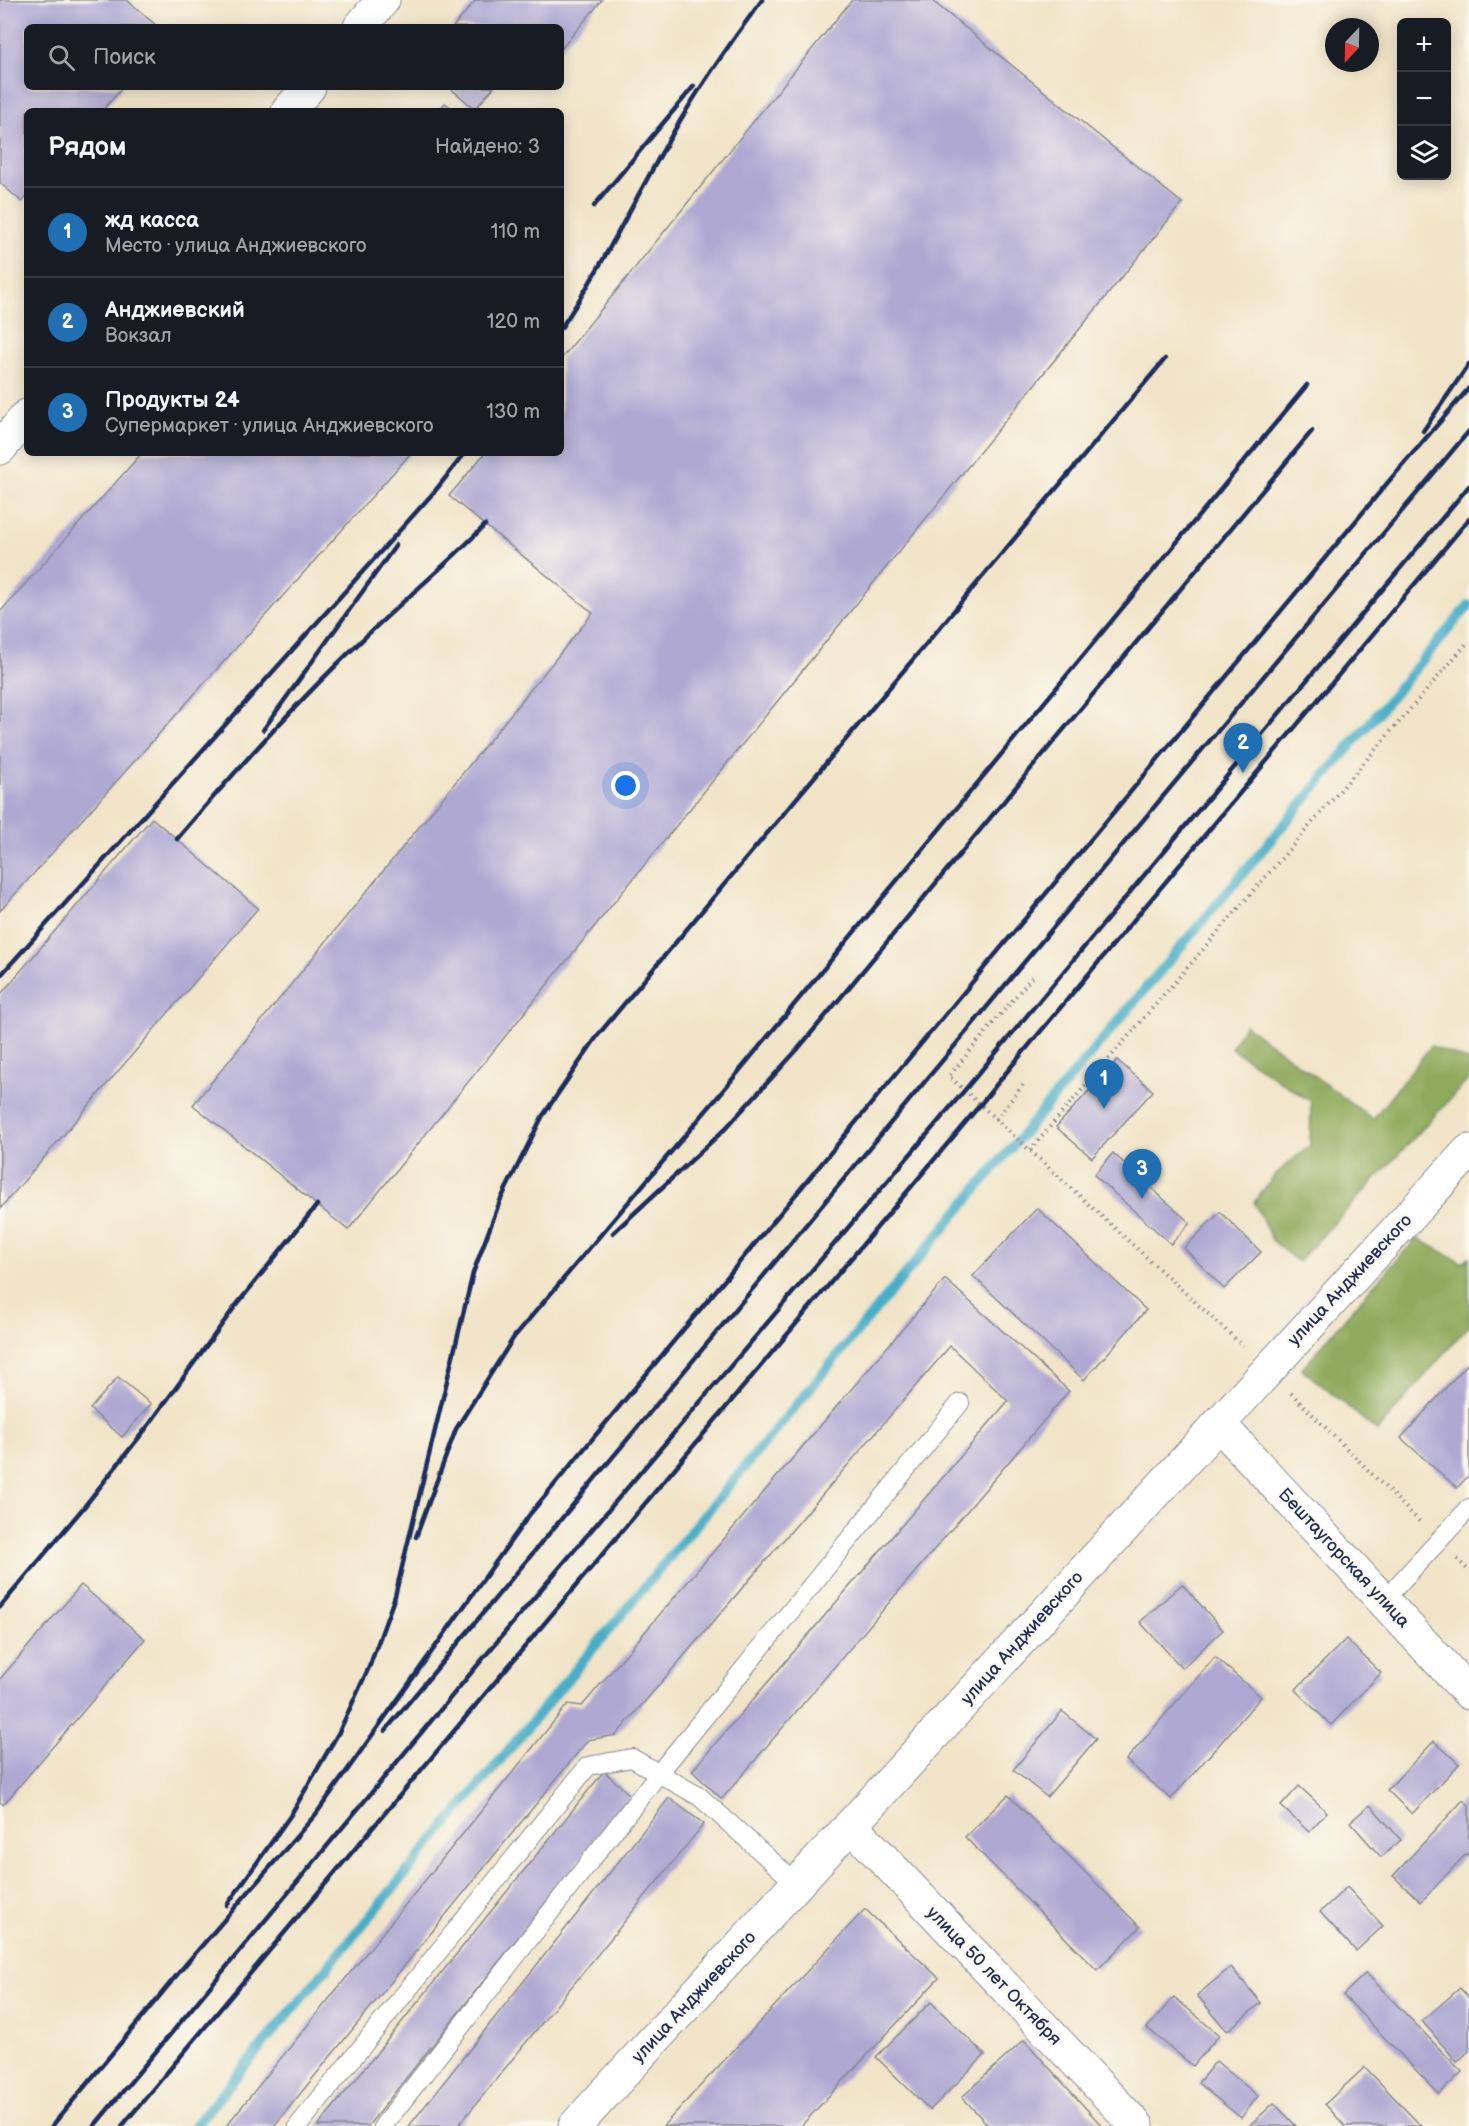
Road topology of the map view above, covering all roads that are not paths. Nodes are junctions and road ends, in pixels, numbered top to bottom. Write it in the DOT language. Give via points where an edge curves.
graph roads {
  1 [pos="383,0"];
  2 [pos="363,24"];
  3 [pos="306,90"];
  4 [pos="291,108"];
  5 [pos="24,420"];
  6 [pos="0,448"];
  7 [pos="1469,1151"];
  8 [pos="960,1403"];
  9 [pos="1218,1424"];
  10 [pos="1469,1508"];
  11 [pos="1383,1601"];
  12 [pos="1469,1693"];
  13 [pos="659,1773"];
  14 [pos="851,1826"];
  15 [pos="796,1884"];
  16 [pos="298,2126"];
  17 [pos="384,2126"];
  18 [pos="575,2126"];
  19 [pos="1137,2126"];
  1 -- 2 [label="street"];
  3 -- 4 [label="street"];
  5 -- 6 [label="street"];
  7 -- 9 [label="street, улица Анджиевского"];
  8 -- 13 [label="lane"];
  9 -- 11 [label="street, Бештаугорская улица"];
  9 -- 14 [label="street, улица Анджиевского"];
  10 -- 11 [label="lane"];
  11 -- 12 [label="street, Бештаугорская улица"];
  13 -- 15 [label="lane" via="700,1797"];
  13 -- 16 [label="lane" via="632,1758 588,1766"];
  13 -- 17 [label="lane"];
  14 -- 15 [label="street, улица Анджиевского"];
  14 -- 19 [label="street, улица 50 лет Октября"];
  15 -- 18 [label="street, улица Анджиевского"];
}
